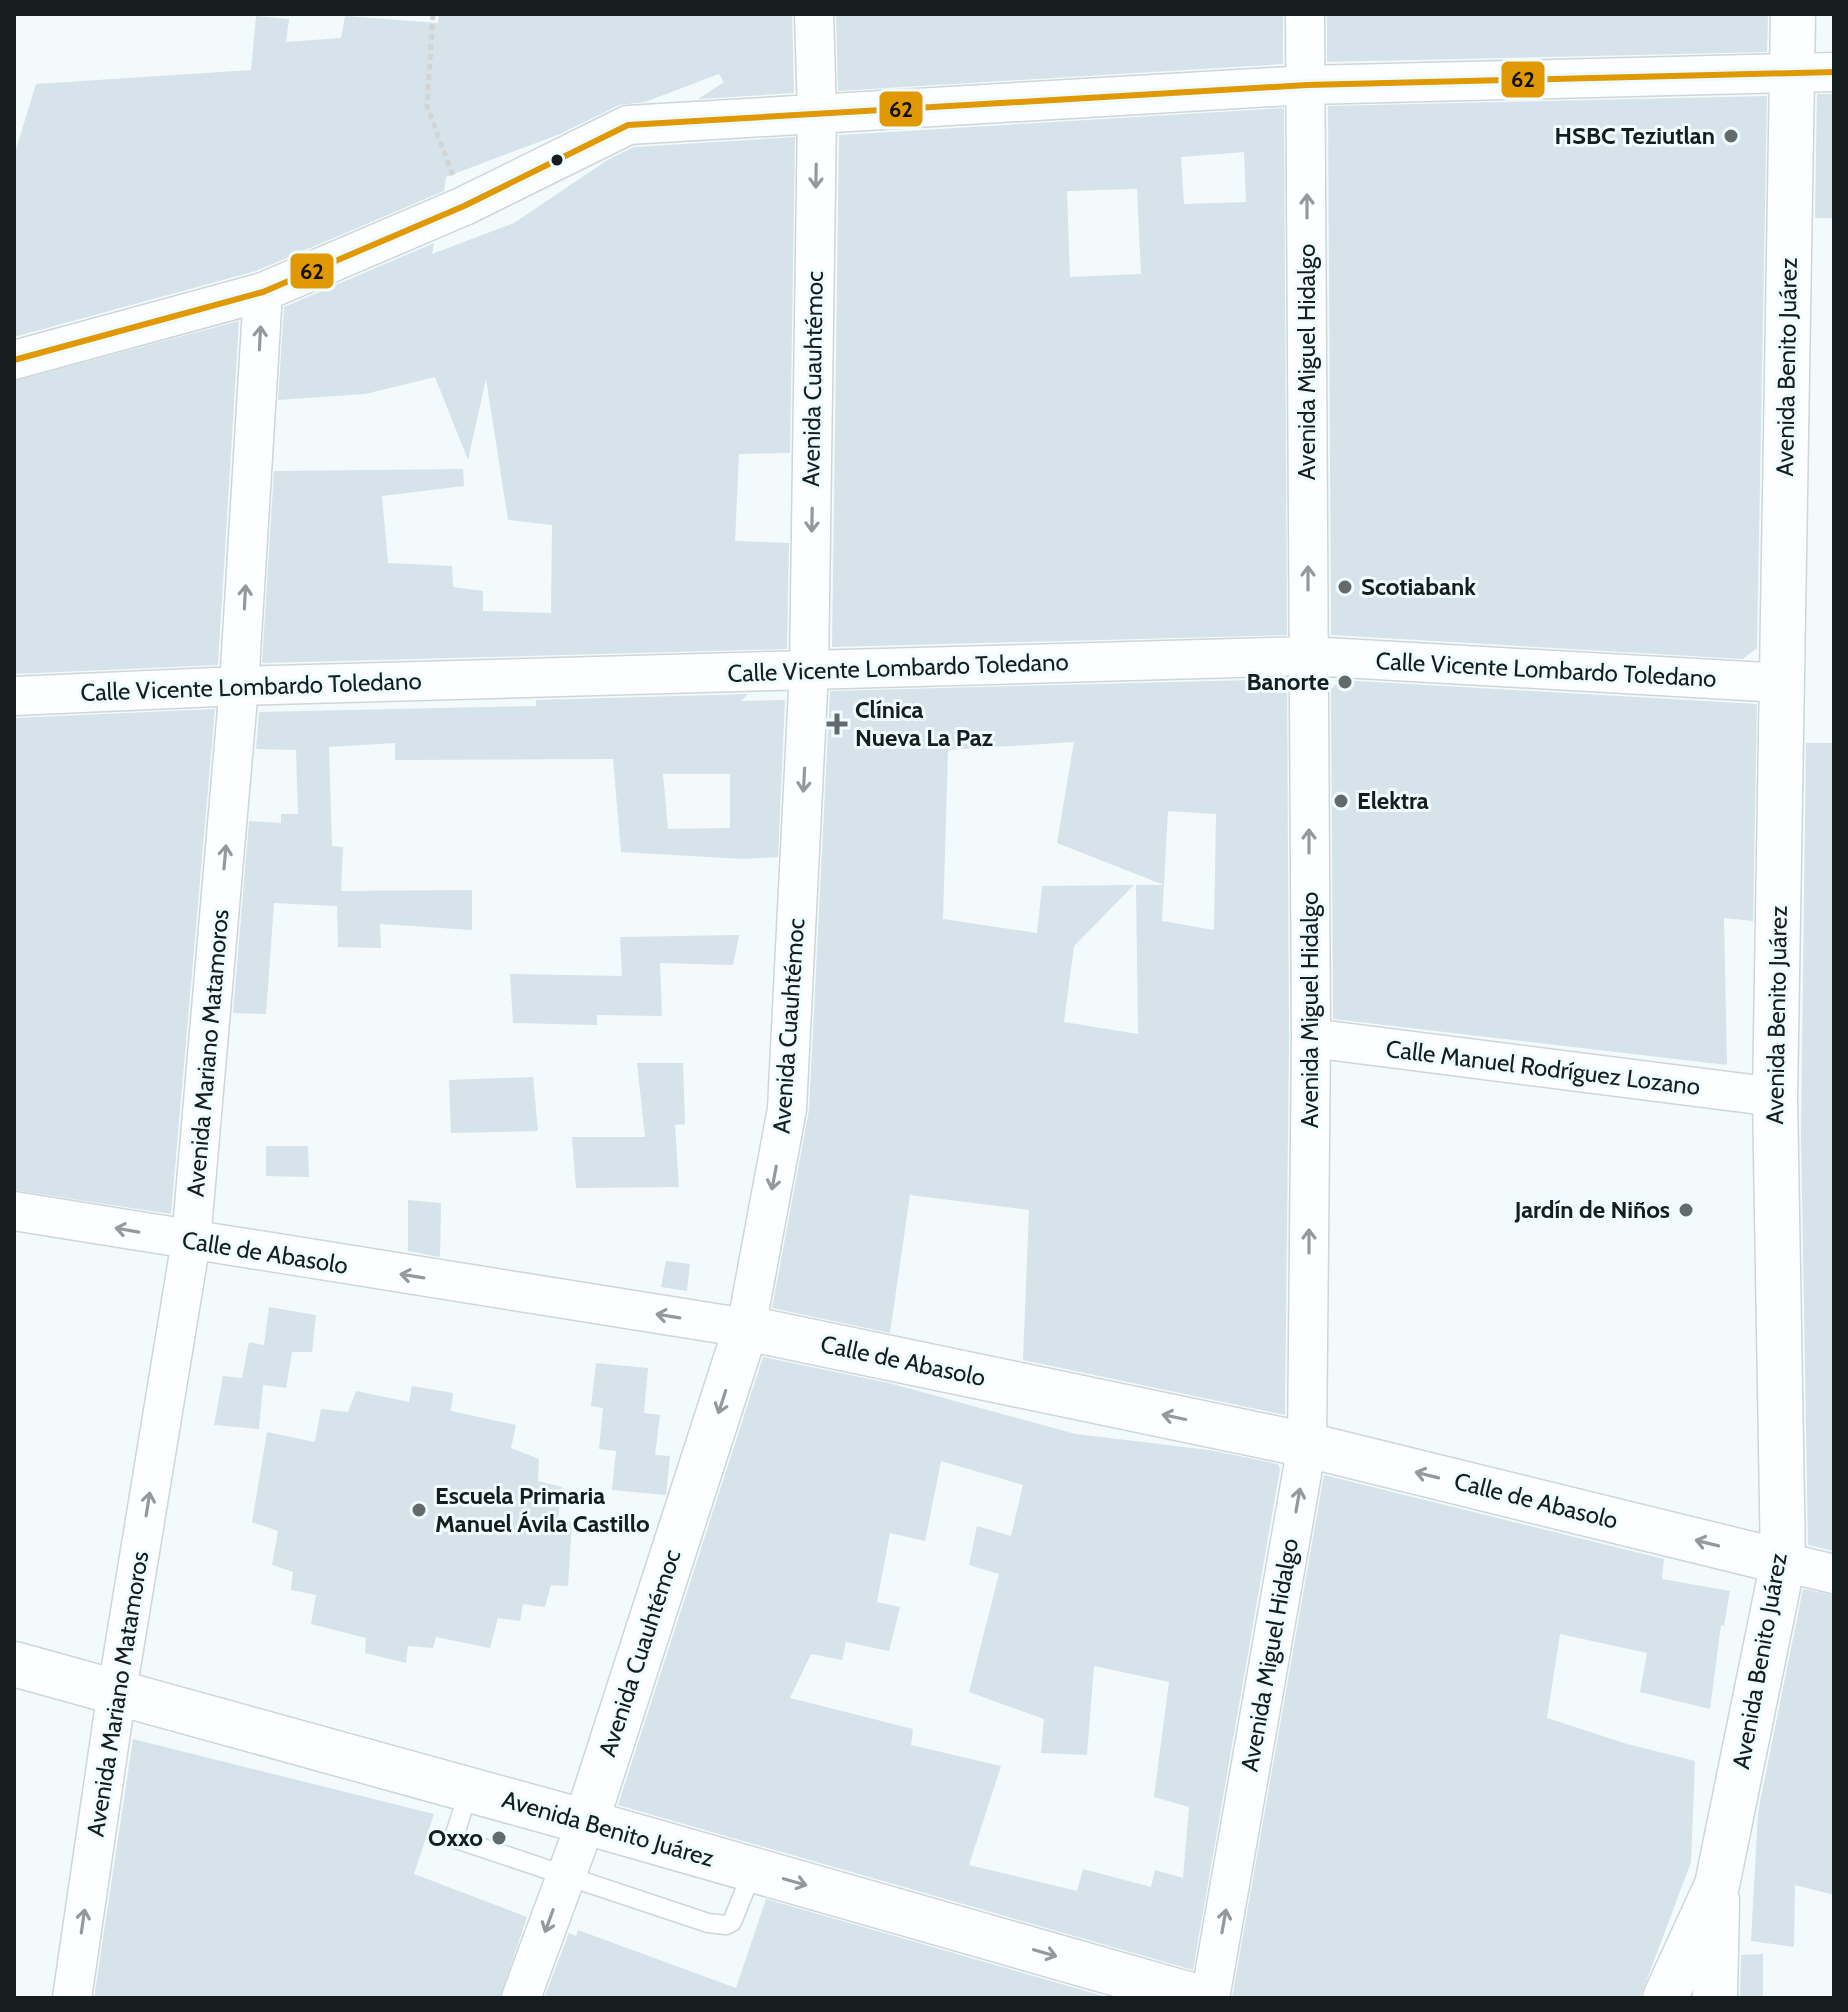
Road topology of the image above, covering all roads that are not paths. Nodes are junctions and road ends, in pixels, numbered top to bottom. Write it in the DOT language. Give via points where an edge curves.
graph roads {
  1 [pos="814,14"];
  2 [pos="1305,14"];
  3 [pos="1793,14"];
  4 [pos="1813,74"];
  5 [pos="1307,85"];
  6 [pos="817,113"];
  7 [pos="263,292"];
  8 [pos="14,360"];
  9 [pos="1308,656"];
  10 [pos="809,670"];
  11 [pos="1782,683"];
  12 [pos="239,686"];
  13 [pos="14,696"];
  14 [pos="1311,1038"];
  15 [pos="1775,1097"];
  16 [pos="14,1211"];
  17 [pos="191,1241"];
  18 [pos="746,1328"];
  19 [pos="1307,1445"];
  20 [pos="1783,1562"];
  21 [pos="1834,1574"];
  22 [pos="14,1664"];
  23 [pos="117,1691"];
  24 [pos="469,1789"];
  25 [pos="586,1822"];
  26 [pos="753,1870"];
  27 [pos="565,1877"];
  28 [pos="1717,1885"];
  29 [pos="72,1998"];
  30 [pos="521,1998"];
  31 [pos="1201,1998"];
  32 [pos="1210,1998"];
  33 [pos="1665,1998"];
  34 [pos="1715,1998"];
  1 -- 6 [label="street, Avenida Cuauhtémoc"];
  2 -- 5 [label="street, Avenida Miguel Hidalgo"];
  3 -- 4 [label="main road, Avenida Benito Juárez"];
  4 -- 5 [label="street"];
  4 -- 11 [label="main road, Avenida Benito Juárez"];
  5 -- 6 [label="street"];
  9 -- 5 [label="street, Avenida Miguel Hidalgo, one-way"];
  6 -- 7 [label="street" via="628,125 464,206"];
  6 -- 10 [label="street, Avenida Cuauhtémoc, one-way"];
  7 -- 8 [label="street"];
  12 -- 7 [label="street, Avenida Mariano Matamoros, one-way"];
  9 -- 10 [label="street, Calle Vicente Lombardo Toledano"];
  9 -- 11 [label="street, Calle Vicente Lombardo Toledano"];
  14 -- 9 [label="street, Avenida Miguel Hidalgo, one-way"];
  10 -- 12 [label="street, Calle Vicente Lombardo Toledano"];
  10 -- 18 [label="street, Avenida Cuauhtémoc, one-way" via="787,1109"];
  11 -- 15 [label="main road, Avenida Benito Juárez"];
  12 -- 13 [label="street, Calle Vicente Lombardo Toledano"];
  17 -- 12 [label="street, Avenida Mariano Matamoros, one-way"];
  14 -- 15 [label="street, Calle Manuel Rodríguez Lozano"];
  19 -- 14 [label="street, Avenida Miguel Hidalgo, one-way"];
  15 -- 20 [label="main road, Avenida Benito Juárez"];
  17 -- 16 [label="street, Calle de Abasolo, one-way"];
  18 -- 17 [label="street, Calle de Abasolo, one-way"];
  23 -- 17 [label="street, Avenida Mariano Matamoros, one-way"];
  19 -- 18 [label="main road, Calle de Abasolo, one-way"];
  18 -- 25 [label="main road, Avenida Cuauhtémoc, one-way"];
  20 -- 19 [label="main road, Calle de Abasolo, one-way"];
  32 -- 19 [label="street, Avenida Miguel Hidalgo, one-way"];
  20 -- 21 [label="street"];
  20 -- 28 [label="main road, Avenida Benito Juárez"];
  22 -- 23 [label="main road, Avenida Benito Juárez"];
  23 -- 24 [label="main road, Avenida Benito Juárez"];
  29 -- 23 [label="street, Avenida Mariano Matamoros, one-way"];
  24 -- 25 [label="main road, Avenida Benito Juárez"];
  24 -- 27 [label="lane" via="456,1839"];
  25 -- 26 [label="main road, Avenida Benito Juárez"];
  25 -- 27 [label="street, Avenida Cuauhtémoc"];
  26 -- 27 [label="lane" via="732,1922 726,1925"];
  26 -- 31 [label="main road, Avenida Benito Juárez, one-way"];
  27 -- 30 [label="street, Avenida Cuauhtémoc, one-way"];
  28 -- 33 [label="main road, Avenida Benito Juárez"];
  28 -- 34 [label="main road"];
}
